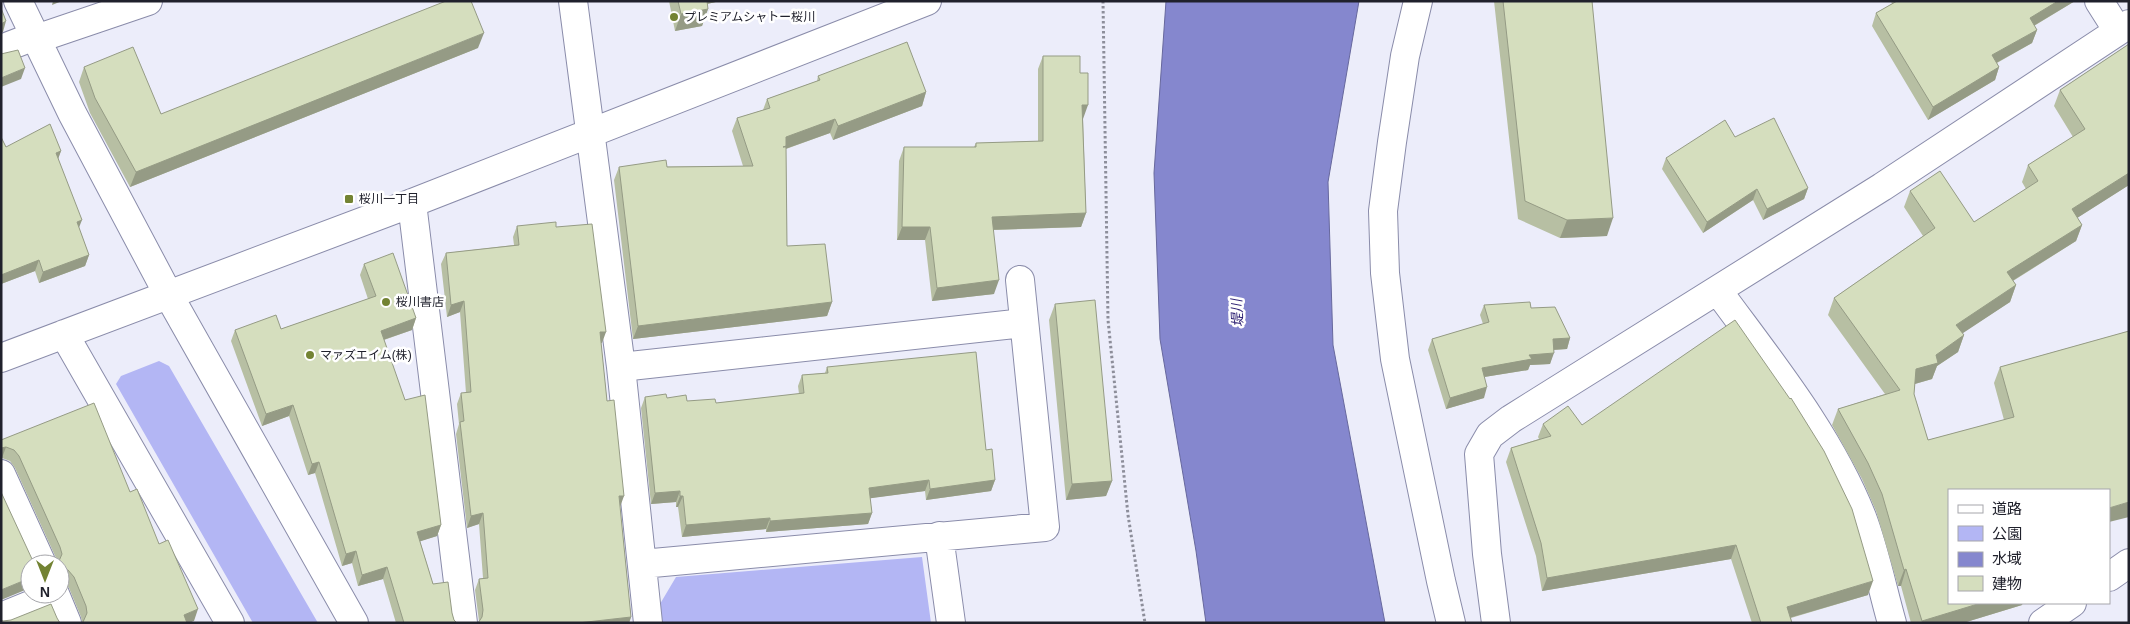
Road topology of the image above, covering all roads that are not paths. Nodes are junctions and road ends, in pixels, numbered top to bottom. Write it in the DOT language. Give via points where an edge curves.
graph roads {
  1 [pos="18,1"];
  2 [pos="148,1"];
  3 [pos="573,1"];
  4 [pos="927,1"];
  5 [pos="1418,1"];
  6 [pos="2100,1"];
  7 [pos="2123,27"];
  8 [pos="35,38"];
  9 [pos="1,49"];
  10 [pos="591,134"];
  11 [pos="412,202"];
  12 [pos="1020,280"];
  13 [pos="1718,291"];
  14 [pos="168,294"];
  15 [pos="1023,323"];
  16 [pos="64,334"];
  17 [pos="1,358"];
  18 [pos="621,367"];
  19 [pos="1,474"];
  20 [pos="939,536"];
  21 [pos="37,554"];
  22 [pos="2129,563"];
  23 [pos="642,564"];
  24 [pos="2110,576"];
  25 [pos="32,604"];
  26 [pos="59,604"];
  27 [pos="2071,604"];
  28 [pos="1,617"];
  29 [pos="2048,621"];
  30 [pos="67,623"];
  31 [pos="230,623"];
  32 [pos="354,623"];
  33 [pos="464,623"];
  34 [pos="648,623"];
  35 [pos="951,623"];
  36 [pos="1451,623"];
  37 [pos="1496,623"];
  38 [pos="1892,623"];
  1 -- 8 [label="street"];
  2 -- 8 [label="street"];
  3 -- 10 [label="street"];
  4 -- 10 [label="street"];
  5 -- 36 [label="street" via="1405,56 1383,211 1385,273 1395,359"];
  6 -- 7 [label="street"];
  7 -- 13 [label="street"];
  8 -- 9 [label="street"];
  8 -- 14 [label="street"];
  10 -- 11 [label="street"];
  10 -- 18 [label="street"];
  11 -- 14 [label="street"];
  11 -- 33 [label="street"];
  12 -- 15 [label="street"];
  13 -- 37 [label="street" via="1490,435 1479,454"];
  13 -- 38 [label="street" via="1797,399 1831,454 1862,517"];
  14 -- 16 [label="street"];
  14 -- 32 [label="street"];
  15 -- 18 [label="street"];
  15 -- 20 [label="street" via="1045,526"];
  16 -- 17 [label="street"];
  16 -- 31 [label="street"];
  18 -- 23 [label="street"];
  19 -- 21 [label="street"];
  20 -- 23 [label="street"];
  20 -- 35 [label="street"];
  22 -- 24 [label="street"];
  23 -- 34 [label="street"];
  25 -- 28 [label="street"];
  26 -- 30 [label="street"];
  27 -- 29 [label="street"];
}
